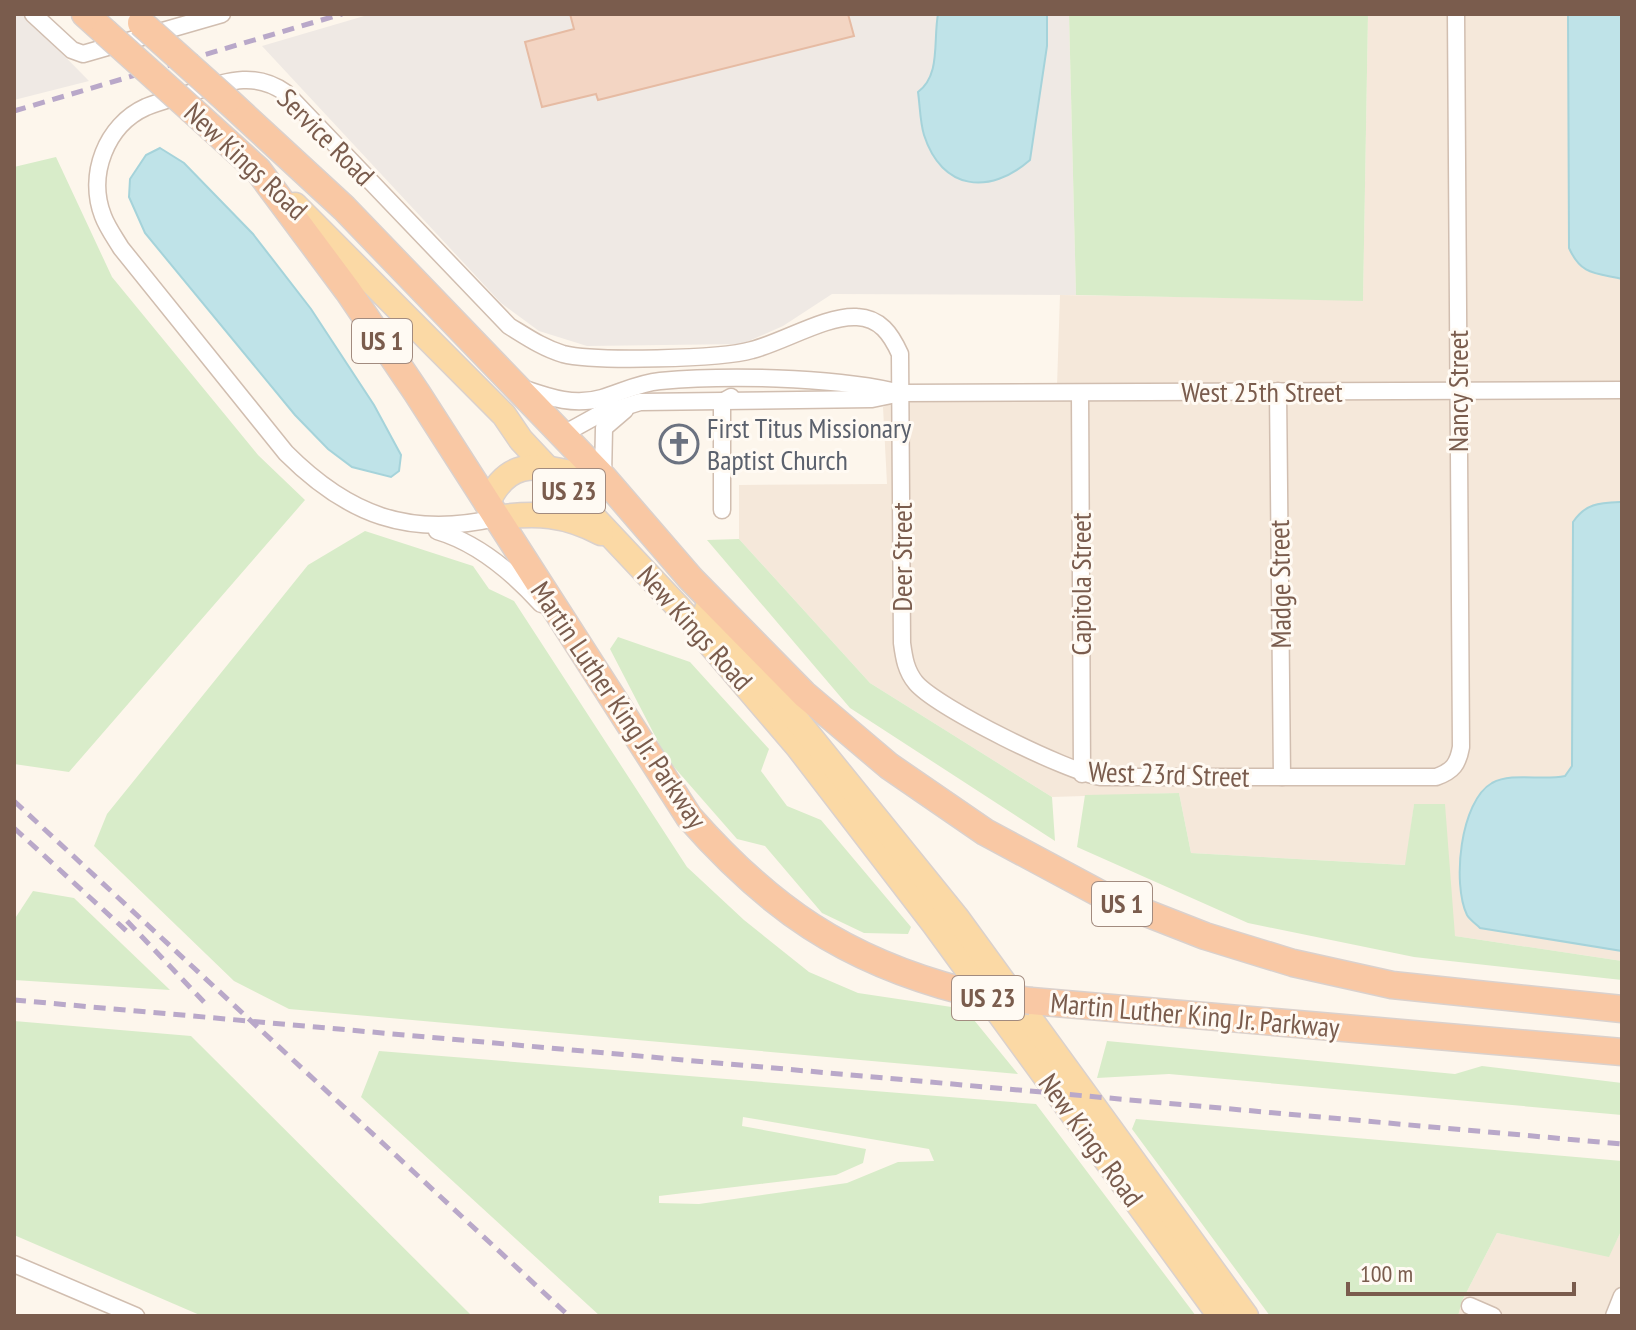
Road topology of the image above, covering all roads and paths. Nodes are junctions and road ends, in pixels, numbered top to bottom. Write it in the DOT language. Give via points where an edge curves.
graph roads {
  1 [pos="33,14"];
  2 [pos="85,14"];
  3 [pos="219,14"];
  4 [pos="1456,14"];
  5 [pos="136,19"];
  6 [pos="258,170"];
  7 [pos="771,380"];
  8 [pos="511,384"];
  9 [pos="1622,390"];
  10 [pos="1278,391"];
  11 [pos="1458,391"];
  12 [pos="901,393"];
  13 [pos="1080,393"];
  14 [pos="640,402"];
  15 [pos="722,402"];
  16 [pos="504,415"];
  17 [pos="560,436"];
  18 [pos="544,465"];
  19 [pos="603,477"];
  20 [pos="722,510"];
  21 [pos="492,511"];
  22 [pos="409,522"];
  23 [pos="617,542"];
  24 [pos="691,579"];
  25 [pos="571,637"];
  26 [pos="909,672"];
  27 [pos="1455,767"];
  28 [pos="1082,774"];
  29 [pos="1282,777"];
  30 [pos="862,813"];
  31 [pos="1622,1009"];
  32 [pos="1622,1052"];
  33 [pos="1125,1168"];
  34 [pos="14,1264"];
  35 [pos="1622,1296"];
  36 [pos="1470,1306"];
  37 [pos="136,1316"];
  38 [pos="1220,1316"];
  39 [pos="1246,1316"];
  40 [pos="1493,1316"];
  41 [pos="1614,1316"];
  1 -- 3 [label="street" via="83,54"];
  2 -- 6 [label="highway, New Kings Road / US 1, bridge"];
  4 -- 11 [label="street, Nancy Street"];
  5 -- 8 [label="highway, New Kings Road / US 1, bridge" via="344,208"];
  6 -- 16 [label="main road, New Kings Road / US 23"];
  6 -- 21 [label="highway, Martin Luther King Jr. Parkway / US 1" via="356,304"];
  7 -- 8 [label="street, West 25th Street" via="659,381 575,402"];
  7 -- 12 [label="street, West 25th Street"];
  7 -- 15 [label="street"];
  8 -- 17 [label="highway, New Kings Road / US 1"];
  9 -- 11 [label="street, West 25th Street"];
  10 -- 11 [label="street, West 25th Street"];
  10 -- 13 [label="street, West 25th Street"];
  10 -- 29 [label="street, Madge Street"];
  11 -- 27 [label="street, Nancy Street" via="1461,747"];
  12 -- 13 [label="street, West 25th Street"];
  12 -- 15 [label="street, West 25th Street" via="872,399"];
  12 -- 22 [label="street, Service Road" via="900,354 886,329 855,317 832,320 749,351 714,356 565,354 509,326 286,93 256,77 145,108 116,131 99,164 103,216 121,248 314,481 344,502"];
  12 -- 26 [label="street, Deer Street" via="902,643"];
  13 -- 28 [label="street, Capitola Street"];
  14 -- 15 [label="street, West 25th Street"];
  14 -- 17 [label="street, West 25th Street" via="598,415"];
  14 -- 19 [label="street" via="615,415 604,428"];
  15 -- 20 [label="street"];
  16 -- 17 [label="main road" via="537,432"];
  16 -- 18 [label="main road, New Kings Road / US 23"];
  17 -- 19 [label="highway, New Kings Road / US 1"];
  18 -- 19 [label="main road" via="583,478"];
  18 -- 21 [label="main road" via="505,479 493,490"];
  18 -- 23 [label="main road, New Kings Road / US 23"];
  19 -- 24 [label="highway, New Kings Road / US 1"];
  21 -- 22 [label="street, Service Road" via="460,526"];
  21 -- 23 [label="main road" via="566,517"];
  21 -- 25 [label="highway, Martin Luther King Jr. Parkway / US 1"];
  22 -- 25 [label="street" via="446,533 483,553 528,590"];
  23 -- 30 [label="main road, New Kings Road / US 23"];
  24 -- 30 [label="main road, New Kings Road / US 23" via="702,603"];
  24 -- 31 [label="highway, Martin Luther King Jr. Parkway / US 1" via="804,694 889,766 1015,850 1108,898 1205,936 1337,974 1442,992"];
  25 -- 32 [label="highway, Martin Luther King Jr. Parkway / US 1, bridge" via="689,817 746,878 836,942 899,972 963,991 1031,1001"];
  26 -- 28 [label="street, West 23rd Street" via="930,695"];
  27 -- 29 [label="street, West 23rd Street" via="1436,777"];
  28 -- 29 [label="street, West 23rd Street"];
  30 -- 33 [label="main road, New Kings Road / US 23"];
  33 -- 38 [label="main road, New Kings Road / US 23"];
  33 -- 39 [label="main road, New Kings Road / US 23"];
  34 -- 37 [label="street"];
  35 -- 41 [label="street"];
  36 -- 40 [label="street"];
}
